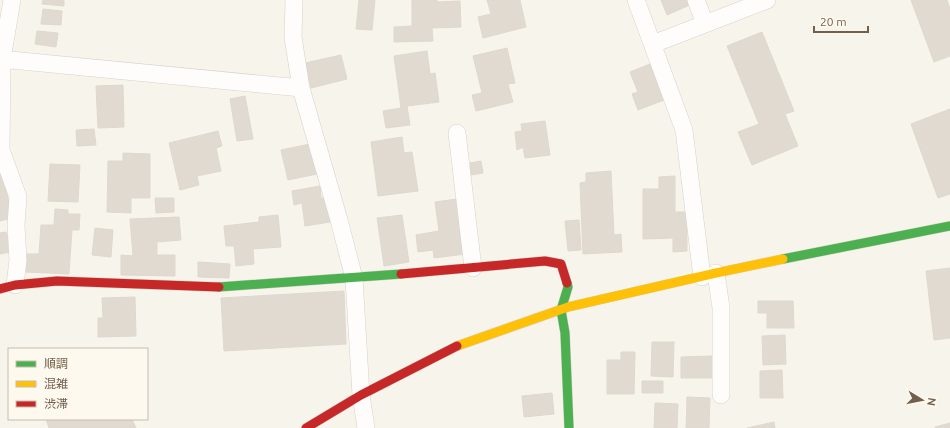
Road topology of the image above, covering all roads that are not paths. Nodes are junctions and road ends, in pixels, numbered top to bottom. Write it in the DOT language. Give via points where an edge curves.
graph roads {
  1 [pos="12,0"];
  2 [pos="294,0"];
  3 [pos="636,0"];
  4 [pos="696,0"];
  5 [pos="767,0"];
  6 [pos="705,24"];
  7 [pos="653,44"];
  8 [pos="1,59"];
  9 [pos="301,88"];
  10 [pos="457,133"];
  11 [pos="950,226"];
  12 [pos="473,268"];
  13 [pos="709,275"];
  14 [pos="354,278"];
  15 [pos="8,287"];
  16 [pos="561,310"];
  17 [pos="362,394"];
  18 [pos="721,395"];
  19 [pos="306,428"];
  20 [pos="366,428"];
  21 [pos="569,428"];
  1 -- 8 [label="street"];
  2 -- 9 [label="street" via="293,37"];
  3 -- 7 [label="street"];
  4 -- 6 [label="street"];
  5 -- 6 [label="street"];
  6 -- 7 [label="street"];
  7 -- 13 [label="street" via="684,130"];
  8 -- 9 [label="street"];
  8 -- 15 [label="street" via="1,150 18,197 18,260"];
  9 -- 14 [label="street"];
  10 -- 12 [label="street"];
  11 -- 13 [label="street"];
  12 -- 14 [label="street"];
  12 -- 16 [label="street" via="545,261 562,264 568,286"];
  13 -- 16 [label="street"];
  13 -- 18 [label="street" via="721,308"];
  14 -- 15 [label="street" via="210,288 57,281"];
  14 -- 17 [label="street"];
  16 -- 17 [label="street" via="458,345"];
  16 -- 21 [label="street" via="565,333"];
  17 -- 19 [label="street"];
  17 -- 20 [label="street"];
}
